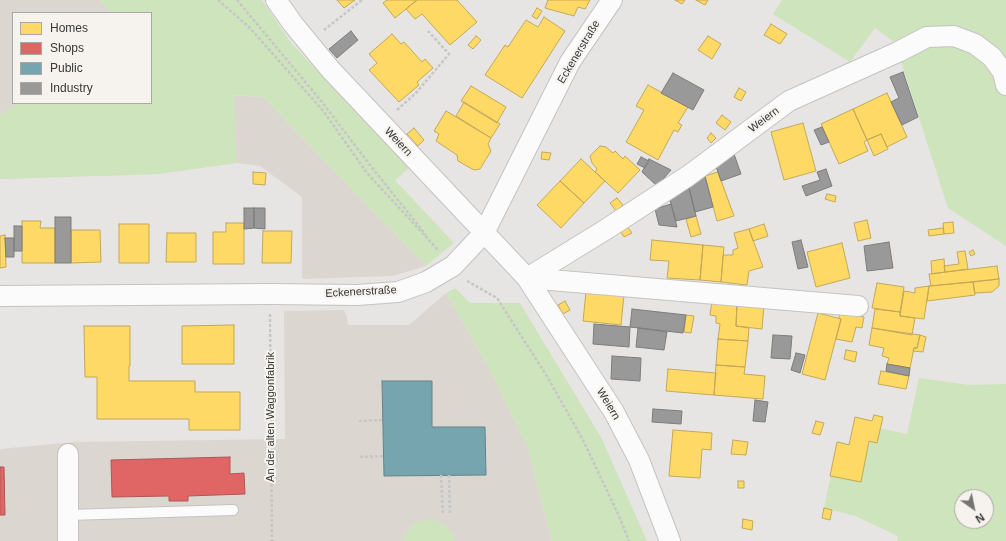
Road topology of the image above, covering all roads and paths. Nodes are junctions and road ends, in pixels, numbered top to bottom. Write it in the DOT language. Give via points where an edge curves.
graph roads {
  1 [pos="218,0"];
  2 [pos="237,0"];
  3 [pos="276,0"];
  4 [pos="362,0"];
  5 [pos="612,0"];
  6 [pos="428,31"];
  7 [pos="308,42"];
  8 [pos="1006,85"];
  9 [pos="382,124"];
  10 [pos="484,233"];
  11 [pos="453,266"];
  12 [pos="527,278"];
  13 [pos="270,294"];
  14 [pos="0,296"];
  15 [pos="858,306"];
  16 [pos="383,420"];
  17 [pos="359,421"];
  18 [pos="68,454"];
  19 [pos="383,456"];
  20 [pos="360,457"];
  21 [pos="448,475"];
  22 [pos="441,476"];
  23 [pos="232,510"];
  24 [pos="450,514"];
  25 [pos="68,515"];
  26 [pos="443,515"];
  27 [pos="68,541"];
  28 [pos="272,541"];
  29 [pos="629,541"];
  30 [pos="670,541"];
  1 -- 2 [label="path" via="249,27 324,112 367,173 439,251 322,102"];
  3 -- 7 [label="street, Weiern"];
  4 -- 7 [label="path"];
  5 -- 10 [label="street, Eckenerstraße" via="570,62"];
  6 -- 9 [label="path" via="449,54 416,92"];
  7 -- 9 [label="street, Weiern"];
  8 -- 12 [label="street, Weiern" via="1003,72 992,57 975,44 954,36 927,37 789,101 688,176"];
  9 -- 10 [label="street, Weiern"];
  10 -- 11 [label="street, Eckenerstraße"];
  10 -- 12 [label="street, Weiern"];
  11 -- 13 [label="street, Eckenerstraße" via="426,282 398,292 357,295"];
  11 -- 29 [label="path" via="465,279 497,298 548,378 583,440"];
  12 -- 15 [label="street"];
  12 -- 30 [label="street, Weiern" via="614,412 639,460"];
  13 -- 14 [label="street, Eckenerstraße"];
  13 -- 28 [label="path, An der alten Waggonfabrik"];
  16 -- 17 [label="path"];
  18 -- 25 [label="street"];
  19 -- 20 [label="path"];
  21 -- 24 [label="path"];
  22 -- 26 [label="path"];
  23 -- 25 [label="lane"];
  25 -- 27 [label="street"];
}
